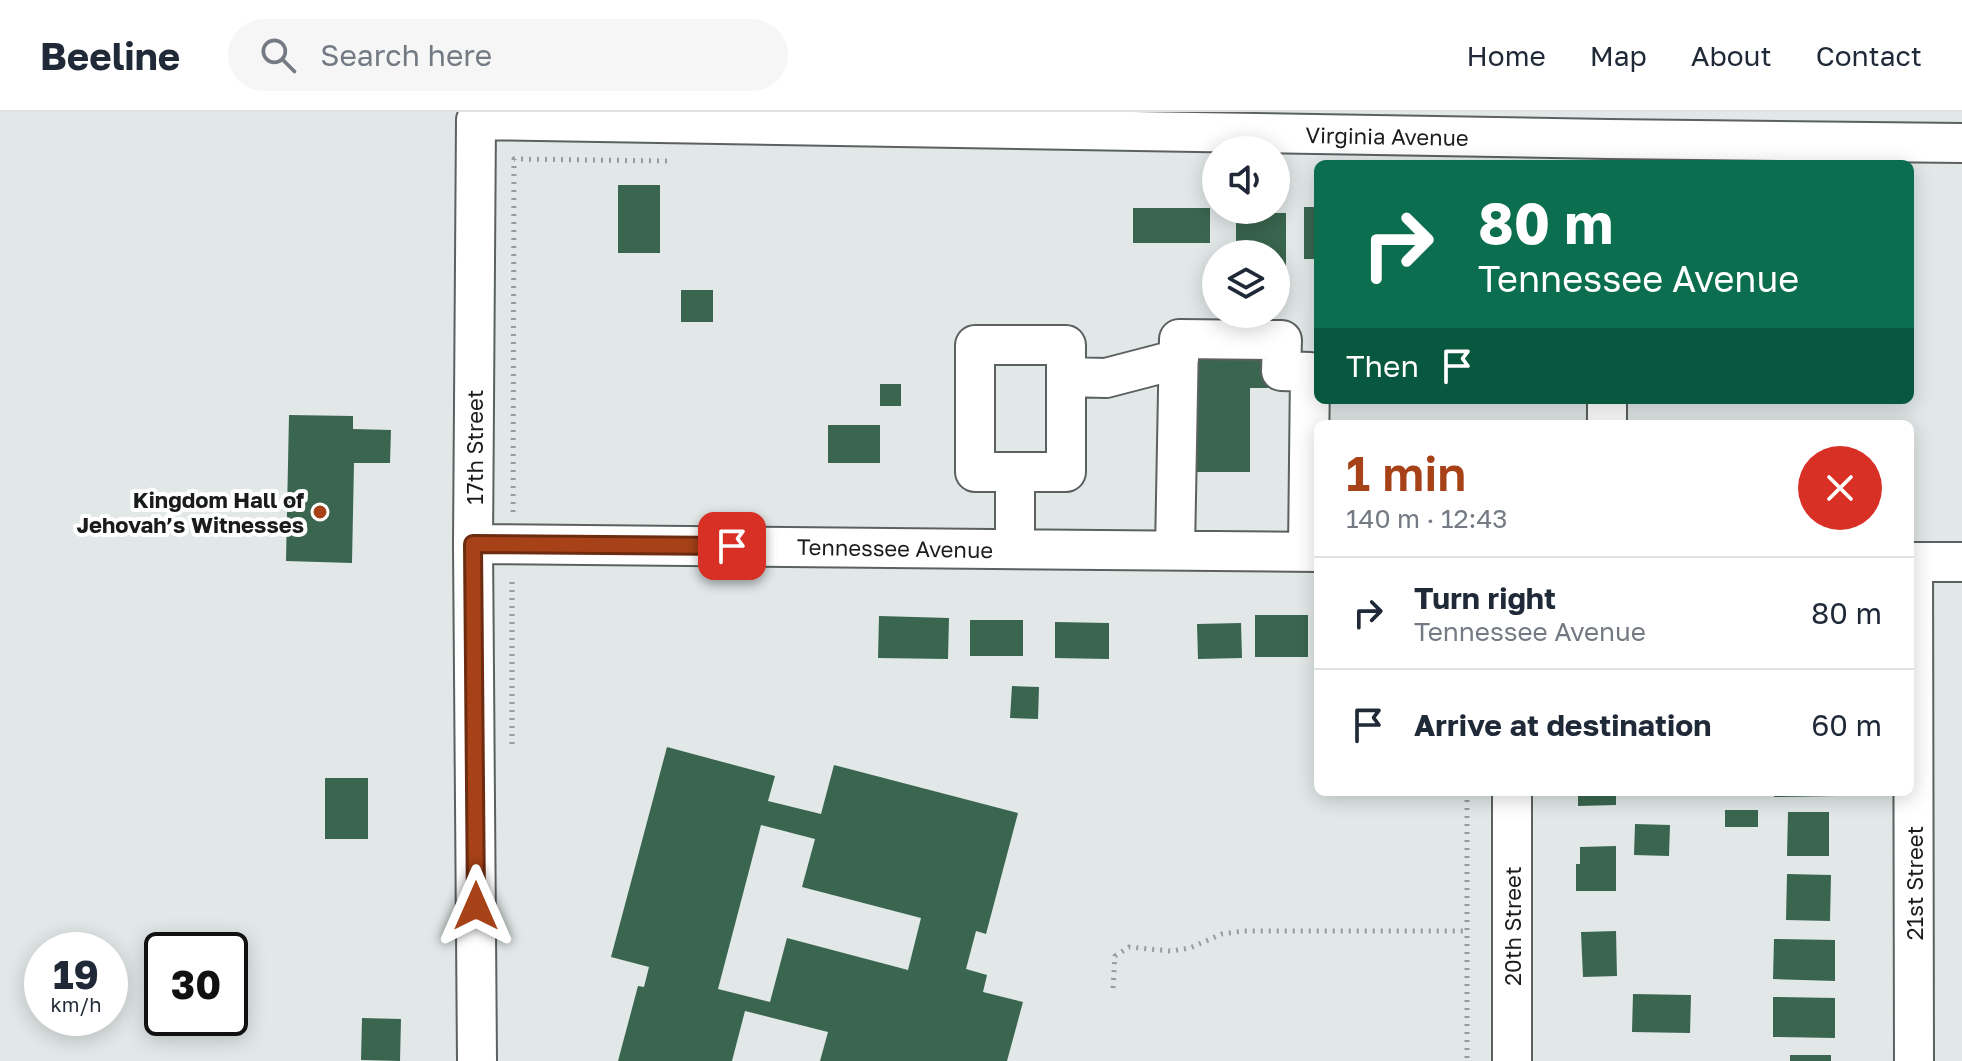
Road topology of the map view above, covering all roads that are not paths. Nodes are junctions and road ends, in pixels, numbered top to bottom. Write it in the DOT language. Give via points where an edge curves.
graph roads {
  1 [pos="476,120"];
  2 [pos="1688,126"];
  3 [pos="1609,138"];
  4 [pos="1962,143"];
  5 [pos="1179,359"];
  6 [pos="1066,377"];
  7 [pos="1015,472"];
  8 [pos="473,544"];
  9 [pos="1015,549"];
  10 [pos="1175,550"];
  11 [pos="1313,552"];
  12 [pos="1914,562"];
  13 [pos="1962,562"];
  14 [pos="1512,796"];
  15 [pos="1912,796"];
  16 [pos="477,1061"];
  17 [pos="1512,1061"];
  18 [pos="1914,1061"];
  1 -- 3 [label="street, Virginia Avenue"];
  1 -- 8 [label="street, 17th Street"];
  2 -- 3 [label="street, Virginia Avenue"];
  2 -- 4 [label="street, Virginia Avenue"];
  5 -- 6 [label="street" via="1106,378"];
  5 -- 10 [label="street"];
  5 -- 11 [label="street" via="1179,339 1282,340 1281,371 1310,372"];
  6 -- 7 [label="street" via="1066,472"];
  6 -- 7 [label="street" via="1066,345 975,345 975,472"];
  7 -- 9 [label="street"];
  8 -- 9 [label="street, Tennessee Avenue"];
  8 -- 16 [label="street, 17th Street"];
  9 -- 10 [label="street, Tennessee Avenue"];
  10 -- 11 [label="street, Tennessee Avenue"];
  12 -- 13 [label="street"];
  14 -- 17 [label="street, 20th Street"];
  15 -- 18 [label="street, 21st Street"];
}
